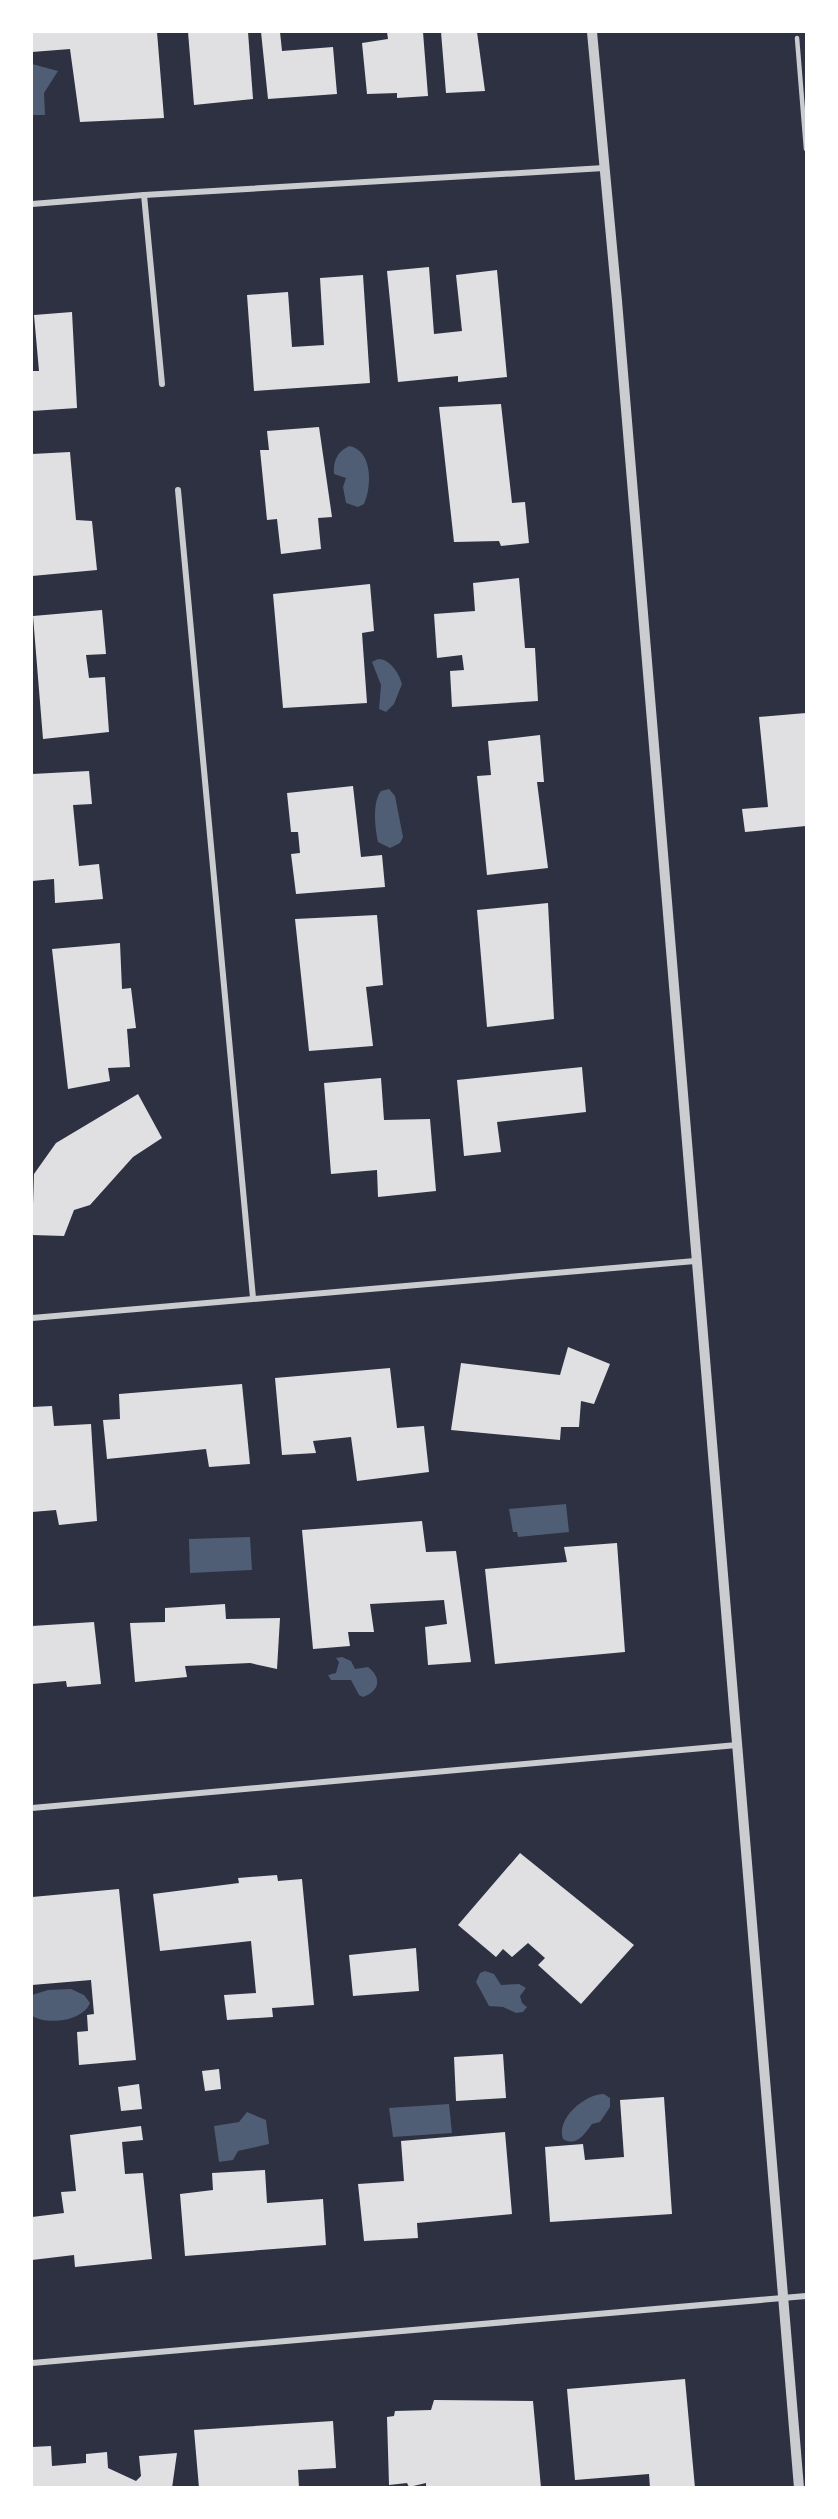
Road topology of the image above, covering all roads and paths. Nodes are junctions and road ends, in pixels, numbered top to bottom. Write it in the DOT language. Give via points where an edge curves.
graph roads {
  1 [pos="592,32"];
  2 [pos="797,38"];
  3 [pos="807,149"];
  4 [pos="604,168"];
  5 [pos="144,195"];
  6 [pos="32,204"];
  7 [pos="162,384"];
  8 [pos="178,490"];
  9 [pos="695,1261"];
  10 [pos="253,1298"];
  11 [pos="32,1318"];
  12 [pos="737,1745"];
  13 [pos="32,1808"];
  14 [pos="807,2296"];
  15 [pos="784,2298"];
  16 [pos="32,2363"];
  17 [pos="799,2487"];
  1 -- 4 [label="street"];
  2 -- 3 [label="lane"];
  4 -- 5 [label="street"];
  4 -- 9 [label="street"];
  5 -- 6 [label="street"];
  5 -- 7 [label="street"];
  8 -- 10 [label="street"];
  9 -- 10 [label="street"];
  9 -- 12 [label="street"];
  10 -- 11 [label="street"];
  12 -- 13 [label="street"];
  12 -- 15 [label="street"];
  14 -- 15 [label="street"];
  15 -- 16 [label="street"];
  15 -- 17 [label="street"];
}
